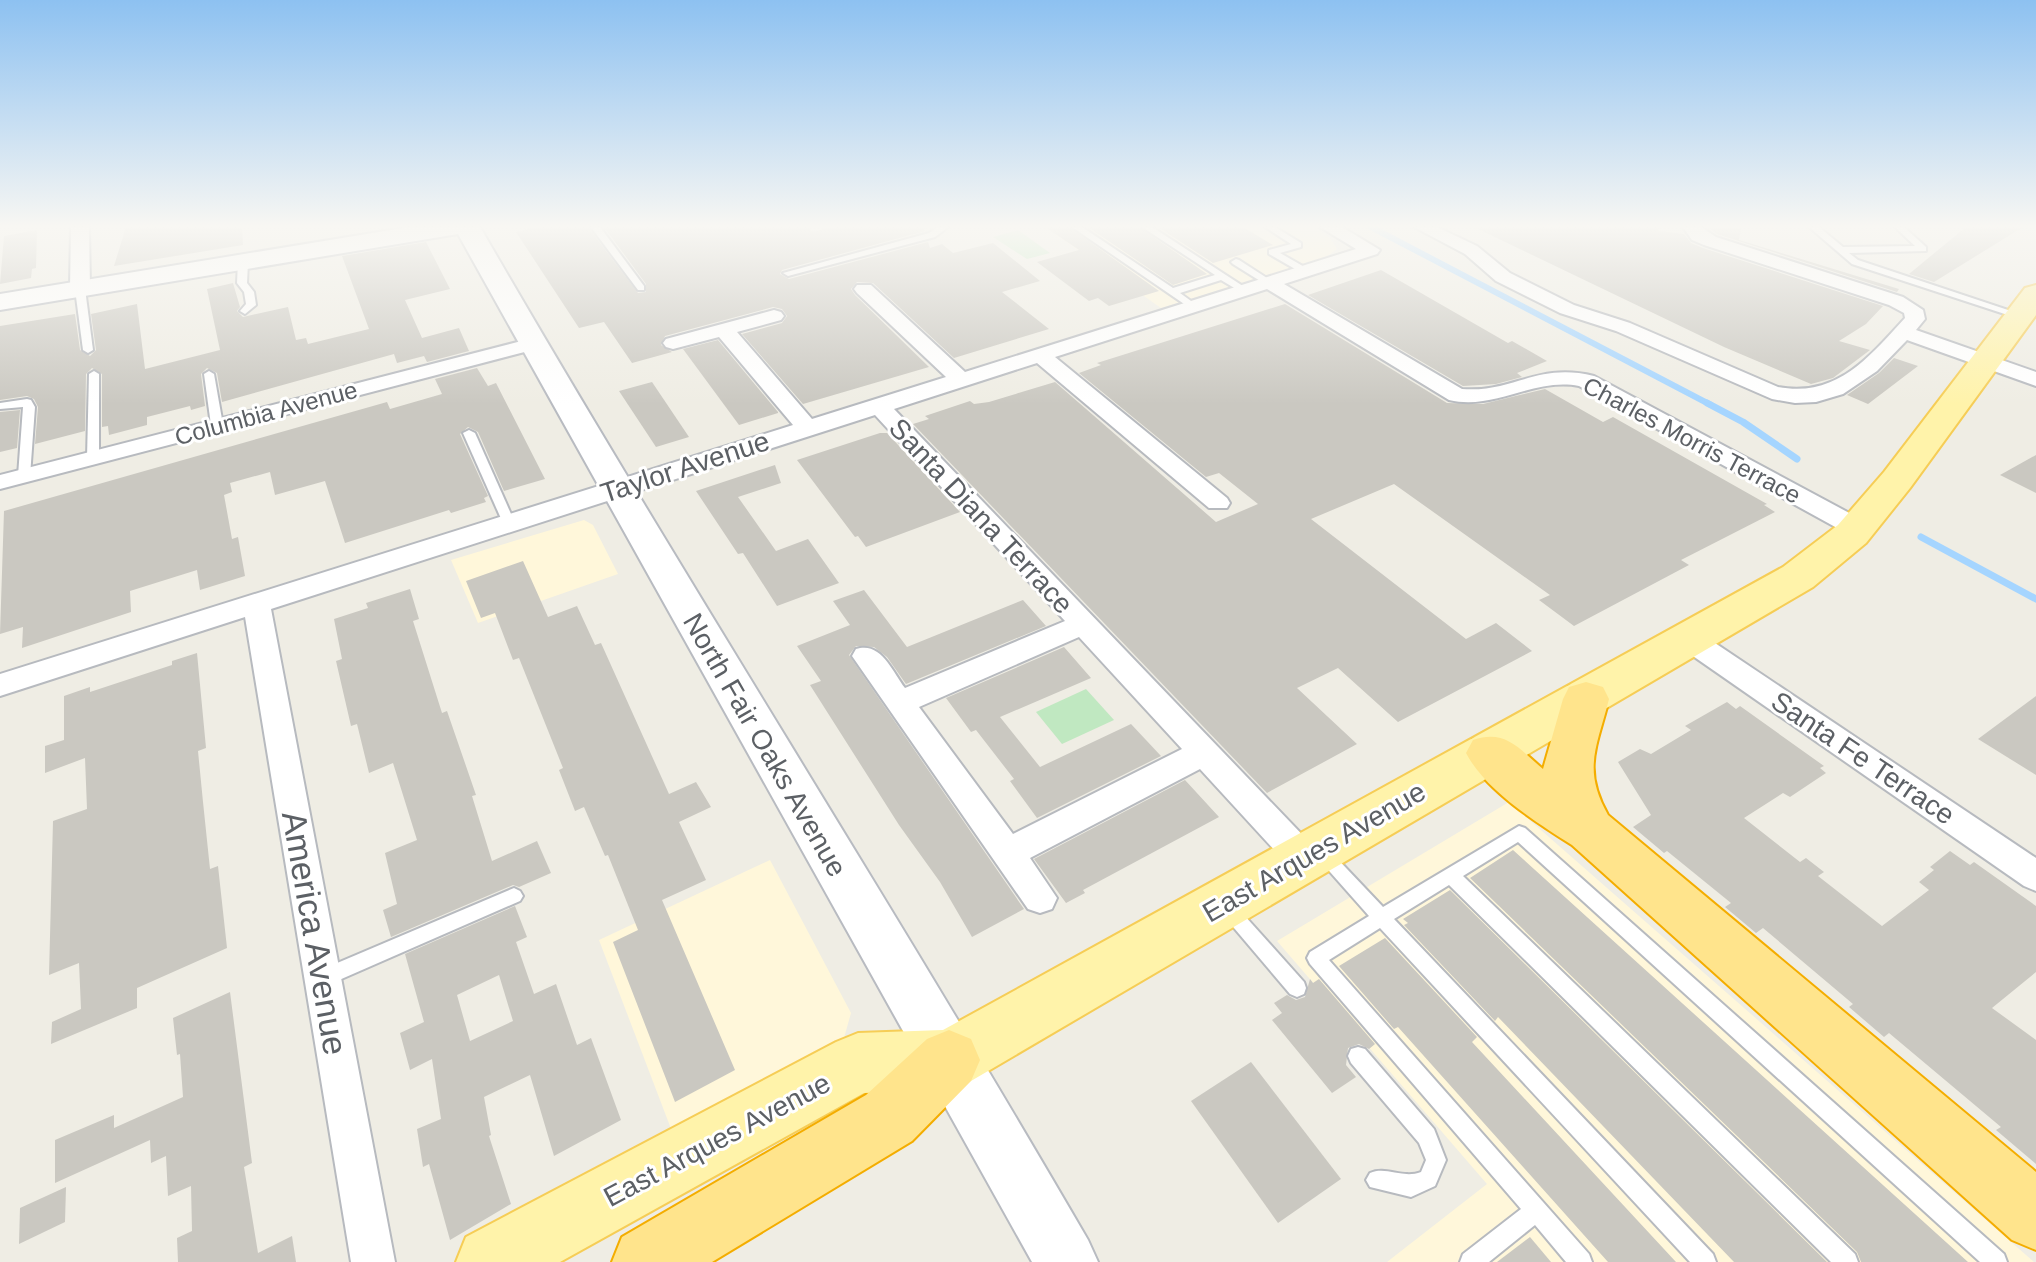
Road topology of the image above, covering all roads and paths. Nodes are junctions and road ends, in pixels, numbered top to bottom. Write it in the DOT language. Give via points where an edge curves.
graph roads {
  1 [pos="80,286"];
  2 [pos="99,286"];
  3 [pos="244,286"];
  4 [pos="500,286"];
  5 [pos="1163,286"];
  6 [pos="1191,286"];
  7 [pos="1238,286"];
  8 [pos="1256,286"];
  9 [pos="1275,286"];
  10 [pos="1521,286"];
  11 [pos="1847,286"];
  12 [pos="1951,286"];
  13 [pos="80,289"];
  14 [pos="864,289"];
  15 [pos="1244,290"];
  16 [pos="1172,292"];
  17 [pos="0,302"];
  18 [pos="2028,305"];
  19 [pos="1193,306"];
  20 [pos="245,311"];
  21 [pos="774,316"];
  22 [pos="724,330"];
  23 [pos="1903,332"];
  24 [pos="673,343"];
  25 [pos="533,344"];
  26 [pos="88,350"];
  27 [pos="1040,355"];
  28 [pos="1988,360"];
  29 [pos="94,374"];
  30 [pos="209,374"];
  31 [pos="961,380"];
  32 [pos="2036,380"];
  33 [pos="0,406"];
  34 [pos="880,407"];
  35 [pos="217,425"];
  36 [pos="808,429"];
  37 [pos="469,433"];
  38 [pos="93,458"];
  39 [pos="24,476"];
  40 [pos="0,482"];
  41 [pos="616,489"];
  42 [pos="1218,503"];
  43 [pos="509,523"];
  44 [pos="1857,528"];
  45 [pos="256,604"];
  46 [pos="1082,625"];
  47 [pos="1690,640"];
  48 [pos="866,656"];
  49 [pos="0,685"];
  50 [pos="1586,699"];
  51 [pos="900,703"];
  52 [pos="1203,753"];
  53 [pos="1490,753"];
  54 [pos="1590,830"];
  55 [pos="1008,853"];
  56 [pos="1310,853"];
  57 [pos="1450,875"];
  58 [pos="2036,876"];
  59 [pos="514,896"];
  60 [pos="1040,898"];
  61 [pos="1222,902"];
  62 [pos="1382,917"];
  63 [pos="323,978"];
  64 [pos="1297,988"];
  65 [pos="1358,1056"];
  66 [pos="949,1060"];
  67 [pos="1377,1180"];
  68 [pos="1536,1210"];
  69 [pos="2036,1216"];
  70 [pos="373,1262"];
  71 [pos="491,1262"];
  72 [pos="647,1262"];
  73 [pos="1066,1262"];
  74 [pos="1471,1262"];
  75 [pos="1581,1262"];
  76 [pos="1705,1262"];
  77 [pos="1847,1262"];
  78 [pos="1996,1262"];
  1 -- 13 [label="street"];
  2 -- 13 [label="main road"];
  3 -- 20 [label="lane" via="251,305"];
  4 -- 25 [label="main road, North Fair Oaks Avenue"];
  5 -- 16 [label="lane"];
  6 -- 16 [label="lane"];
  7 -- 15 [label="lane"];
  8 -- 15 [label="street, Taylor Avenue"];
  9 -- 44 [label="street, Charles Morris Terrace" via="1457,395 1498,396 1550,377 1586,381"];
  10 -- 23 [label="street" via="1787,396 1813,398 1834,391"];
  11 -- 23 [label="street" via="1909,306 1916,316"];
  12 -- 18 [label="lane"];
  13 -- 17 [label="main road"];
  13 -- 26 [label="lane"];
  14 -- 31 [label="street"];
  15 -- 19 [label="street, Taylor Avenue"];
  16 -- 19 [label="lane"];
  18 -- 28 [label="main road, East Arques Avenue"];
  19 -- 27 [label="street, Taylor Avenue"];
  21 -- 22 [label="street"];
  22 -- 24 [label="street"];
  22 -- 36 [label="street"];
  23 -- 28 [label="street"];
  25 -- 35 [label="street, Columbia Avenue"];
  25 -- 41 [label="main road, North Fair Oaks Avenue"];
  27 -- 31 [label="street, Taylor Avenue"];
  27 -- 42 [label="street"];
  28 -- 32 [label="street"];
  28 -- 44 [label="main road, East Arques Avenue"];
  29 -- 38 [label="lane"];
  30 -- 35 [label="lane"];
  31 -- 34 [label="street, Taylor Avenue"];
  33 -- 39 [label="lane" via="19,401 29,407"];
  34 -- 36 [label="street, Taylor Avenue"];
  34 -- 46 [label="street, Santa Diana Terrace"];
  35 -- 38 [label="street, Columbia Avenue"];
  36 -- 41 [label="street, Taylor Avenue"];
  37 -- 43 [label="lane"];
  38 -- 39 [label="street, Columbia Avenue"];
  39 -- 40 [label="street, Columbia Avenue"];
  41 -- 43 [label="street, Taylor Avenue"];
  41 -- 66 [label="main road, North Fair Oaks Avenue"];
  43 -- 45 [label="street, Taylor Avenue"];
  44 -- 47 [label="main road, East Arques Avenue" via="1798,577"];
  45 -- 49 [label="street, Taylor Avenue"];
  45 -- 63 [label="street, America Avenue"];
  46 -- 51 [label="street, Santa Diana Terrace"];
  46 -- 52 [label="street, Santa Diana Terrace"];
  47 -- 50 [label="main road, East Arques Avenue"];
  47 -- 58 [label="street, Santa Fe Terrace"];
  48 -- 51 [label="street"];
  50 -- 53 [label="main road, East Arques Avenue"];
  50 -- 54 [label="highway" via="1567,766 1570,793"];
  51 -- 55 [label="street"];
  52 -- 55 [label="street"];
  52 -- 56 [label="street, Santa Diana Terrace"];
  53 -- 54 [label="highway" via="1550,805"];
  53 -- 56 [label="main road, East Arques Avenue"];
  54 -- 69 [label="highway"];
  55 -- 60 [label="street"];
  56 -- 61 [label="main road, East Arques Avenue"];
  56 -- 62 [label="lane"];
  57 -- 62 [label="lane"];
  57 -- 77 [label="lane"];
  57 -- 78 [label="lane" via="1519,833"];
  59 -- 63 [label="lane"];
  61 -- 64 [label="lane"];
  61 -- 66 [label="main road, East Arques Avenue"];
  62 -- 68 [label="lane" via="1316,958"];
  62 -- 76 [label="lane"];
  63 -- 70 [label="street, America Avenue"];
  65 -- 67 [label="lane" via="1427,1136 1436,1160 1428,1179 1411,1186"];
  66 -- 71 [label="main road, East Arques Avenue" via="858,1063"];
  66 -- 72 [label="highway" via="889,1118"];
  66 -- 73 [label="main road, North Fair Oaks Avenue"];
  68 -- 74 [label="lane"];
  68 -- 75 [label="lane"];
}
